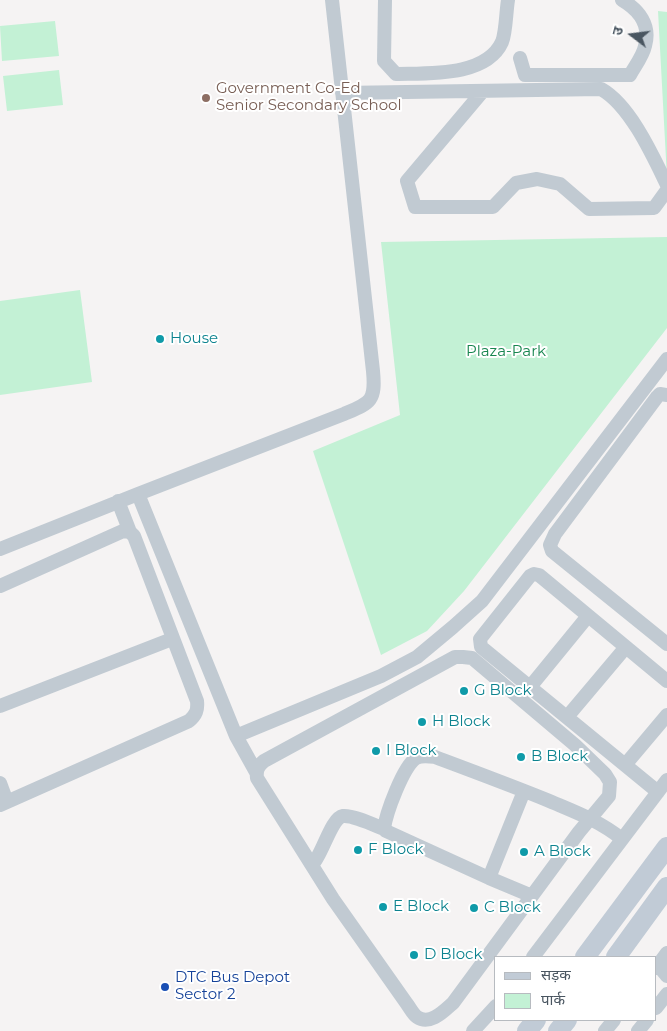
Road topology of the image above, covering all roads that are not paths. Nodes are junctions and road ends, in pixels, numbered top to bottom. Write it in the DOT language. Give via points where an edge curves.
graph roads {
  1 [pos="332,0"];
  2 [pos="385,0"];
  3 [pos="508,0"];
  4 [pos="622,0"];
  5 [pos="520,58"];
  6 [pos="483,92"];
  7 [pos="342,93"];
  8 [pos="667,185"];
  9 [pos="667,190"];
  10 [pos="667,359"];
  11 [pos="667,395"];
  12 [pos="138,494"];
  13 [pos="118,501"];
  14 [pos="130,532"];
  15 [pos="0,549"];
  16 [pos="0,586"];
  17 [pos="588,616"];
  18 [pos="172,639"];
  19 [pos="667,644"];
  20 [pos="626,648"];
  21 [pos="667,681"];
  22 [pos="530,687"];
  23 [pos="0,706"];
  24 [pos="667,715"];
  25 [pos="567,717"];
  26 [pos="236,736"];
  27 [pos="626,765"];
  28 [pos="256,772"];
  29 [pos="667,780"];
  30 [pos="0,783"];
  31 [pos="524,791"];
  32 [pos="658,792"];
  33 [pos="4,803"];
  34 [pos="590,818"];
  35 [pos="384,829"];
  36 [pos="622,839"];
  37 [pos="667,847"];
  38 [pos="312,865"];
  39 [pos="489,878"];
  40 [pos="667,887"];
  41 [pos="532,896"];
  42 [pos="667,953"];
  43 [pos="534,956"];
  44 [pos="586,956"];
  45 [pos="617,956"];
  46 [pos="657,966"];
  47 [pos="667,976"];
  48 [pos="667,994"];
  49 [pos="657,1007"];
  50 [pos="494,1008"];
  51 [pos="535,1021"];
  52 [pos="566,1021"];
  53 [pos="613,1021"];
  54 [pos="646,1021"];
  55 [pos="474,1031"];
  56 [pos="527,1031"];
  57 [pos="558,1031"];
  58 [pos="604,1031"];
  59 [pos="638,1031"];
  1 -- 7 [label="street"];
  2 -- 3 [label="street" via="384,61 396,74 473,68 492,56 502,42"];
  4 -- 5 [label="street" via="640,15 646,26 645,46 630,75 525,75"];
  6 -- 7 [label="street"];
  6 -- 8 [label="street" via="601,89 612,95 644,138"];
  6 -- 9 [label="street" via="407,181 415,207 493,207 516,183 537,179 560,184 589,209 654,208"];
  7 -- 12 [label="street" via="373,371 372,398 363,406"];
  10 -- 26 [label="street" via="482,601 453,627 417,657 381,676"];
  11 -- 19 [label="street" via="657,397 550,545 552,551"];
  12 -- 13 [label="street"];
  12 -- 26 [label="street"];
  13 -- 14 [label="street"];
  13 -- 15 [label="street"];
  14 -- 16 [label="street" via="123,531"];
  14 -- 18 [label="street"];
  17 -- 20 [label="street"];
  17 -- 22 [label="street"];
  17 -- 22 [label="street" via="539,575 530,576 479,643"];
  18 -- 23 [label="street"];
  18 -- 33 [label="street" via="197,701 198,709 189,721"];
  20 -- 21 [label="street"];
  20 -- 25 [label="street"];
  22 -- 25 [label="street"];
  24 -- 27 [label="street"];
  25 -- 27 [label="street"];
  26 -- 28 [label="street"];
  27 -- 32 [label="street"];
  28 -- 34 [label="street" via="264,761 455,658 472,658 605,774 610,782 609,796"];
  28 -- 38 [label="street"];
  29 -- 32 [label="street"];
  30 -- 33 [label="street"];
  31 -- 34 [label="street"];
  31 -- 35 [label="street" via="435,757 421,756 414,759 408,768"];
  31 -- 39 [label="street"];
  32 -- 36 [label="street"];
  34 -- 36 [label="street"];
  34 -- 41 [label="street"];
  35 -- 38 [label="street" via="354,818 338,818 321,854"];
  35 -- 39 [label="street"];
  36 -- 43 [label="street"];
  37 -- 44 [label="main road"];
  38 -- 41 [label="street" via="407,1004 425,1020 453,1003"];
  39 -- 41 [label="street"];
  40 -- 45 [label="main road"];
  42 -- 46 [label="street"];
  46 -- 47 [label="street"];
  48 -- 49 [label="street"];
  50 -- 55 [label="street"];
  51 -- 56 [label="main road"];
  52 -- 57 [label="main road"];
  53 -- 58 [label="street"];
  54 -- 59 [label="street"];
}
